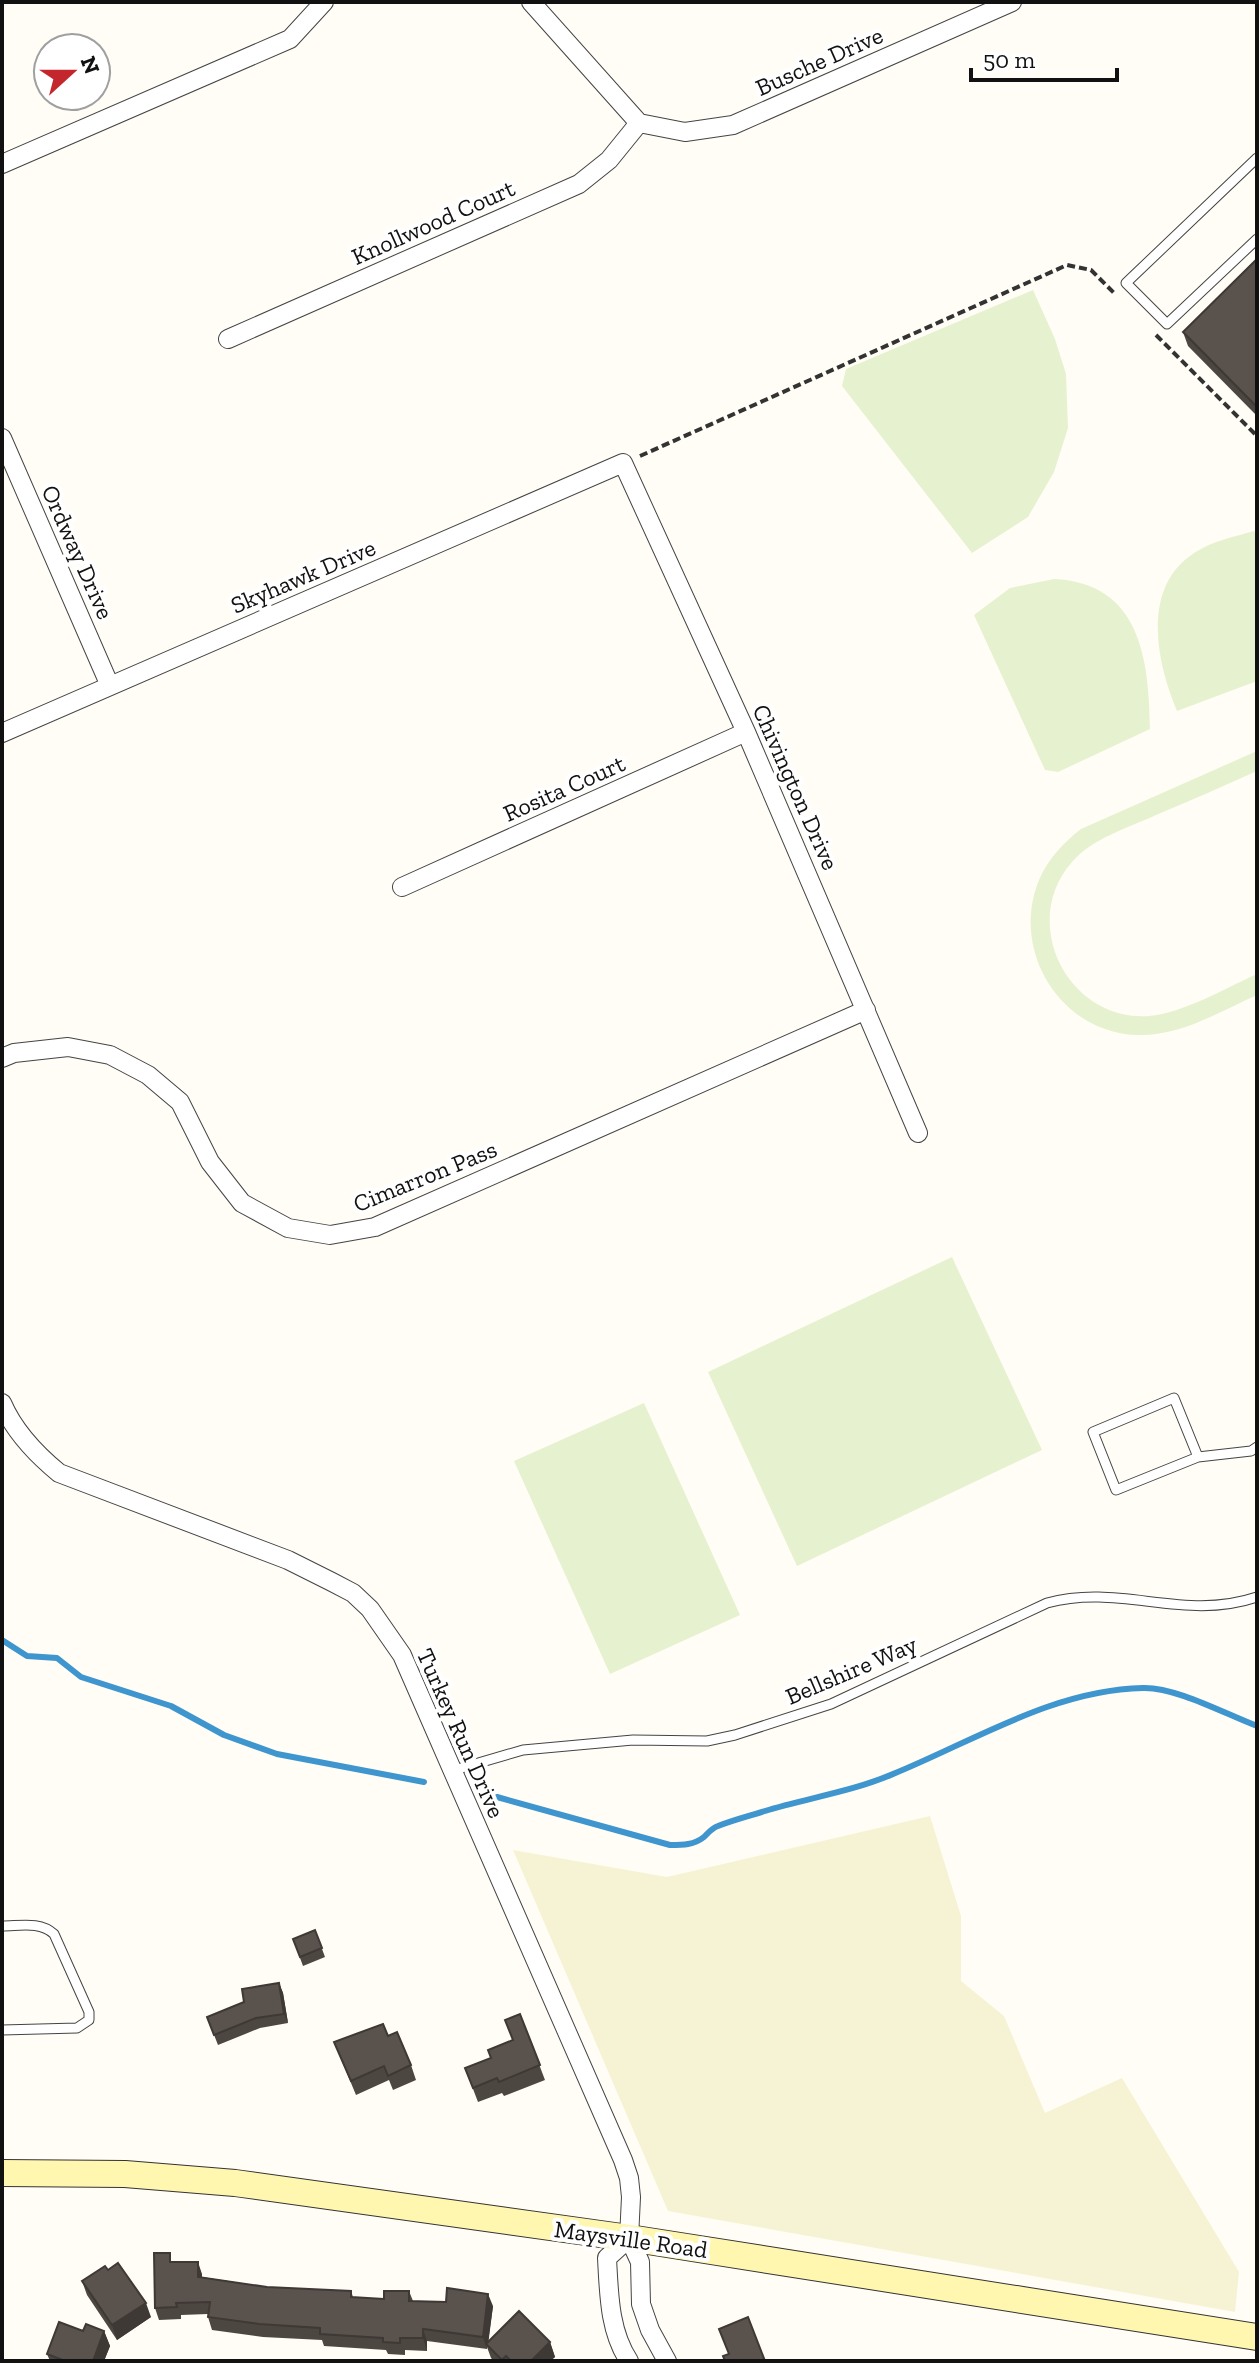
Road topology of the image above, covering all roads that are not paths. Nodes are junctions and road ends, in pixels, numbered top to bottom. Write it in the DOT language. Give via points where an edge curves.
graph roads {
  1 [pos="324,2"];
  2 [pos="531,2"];
  3 [pos="1012,2"];
  4 [pos="639,123"];
  5 [pos="1257,158"];
  6 [pos="2,164"];
  7 [pos="1257,239"];
  8 [pos="228,339"];
  9 [pos="2,438"];
  10 [pos="623,463"];
  11 [pos="110,686"];
  12 [pos="746,732"];
  13 [pos="2,733"];
  14 [pos="402,887"];
  15 [pos="866,1010"];
  16 [pos="2,1058"];
  17 [pos="918,1133"];
  18 [pos="2,1403"];
  19 [pos="1257,1447"];
  20 [pos="1198,1457"];
  21 [pos="1257,1597"];
  22 [pos="451,1771"];
  23 [pos="2,1926"];
  24 [pos="2,2030"];
  25 [pos="2,2173"];
  26 [pos="629,2238"];
  27 [pos="1257,2337"];
  28 [pos="629,2361"];
  29 [pos="667,2361"];
  1 -- 6 [label="street" via="290,39"];
  2 -- 4 [label="street"];
  3 -- 4 [label="street, Busche Drive" via="733,125 685,132"];
  4 -- 8 [label="street, Knollwood Court" via="609,160 579,184"];
  5 -- 7 [label="lane" via="1126,283 1167,324"];
  9 -- 11 [label="street, Ordway Drive"];
  10 -- 11 [label="street, Skyhawk Drive"];
  10 -- 12 [label="street, Chivington Drive"];
  11 -- 13 [label="street, Skyhawk Drive"];
  12 -- 14 [label="street, Rosita Court"];
  12 -- 15 [label="street, Chivington Drive"];
  15 -- 16 [label="street, Cimarron Pass" via="375,1227 330,1235 288,1228 242,1203 210,1162 180,1102 148,1075 110,1055 68,1047"];
  15 -- 17 [label="street, Chivington Drive"];
  18 -- 22 [label="street, Turkey Run Drive" via="31,1446 59,1473 288,1560 353,1593 402,1655"];
  19 -- 20 [label="lane"];
  20 -- 20 [label="lane" via="1116,1490 1093,1432 1174,1398"];
  21 -- 22 [label="lane, Bellshire Way" via="1207,1608 1073,1596 1047,1603 831,1704 735,1735 707,1741 633,1740 523,1750"];
  22 -- 26 [label="street, Turkey Run Drive" via="623,2160 631,2197"];
  23 -- 24 [label="lane" via="37,1925 54,1934 89,2012 89,2020 77,2028"];
  25 -- 26 [label="main road, Maysville Road" via="194,2178"];
  26 -- 27 [label="main road, Maysville Road"];
  26 -- 28 [label="street" via="607,2258 616,2334"];
  26 -- 29 [label="street" via="640,2262 641,2304"];
}
